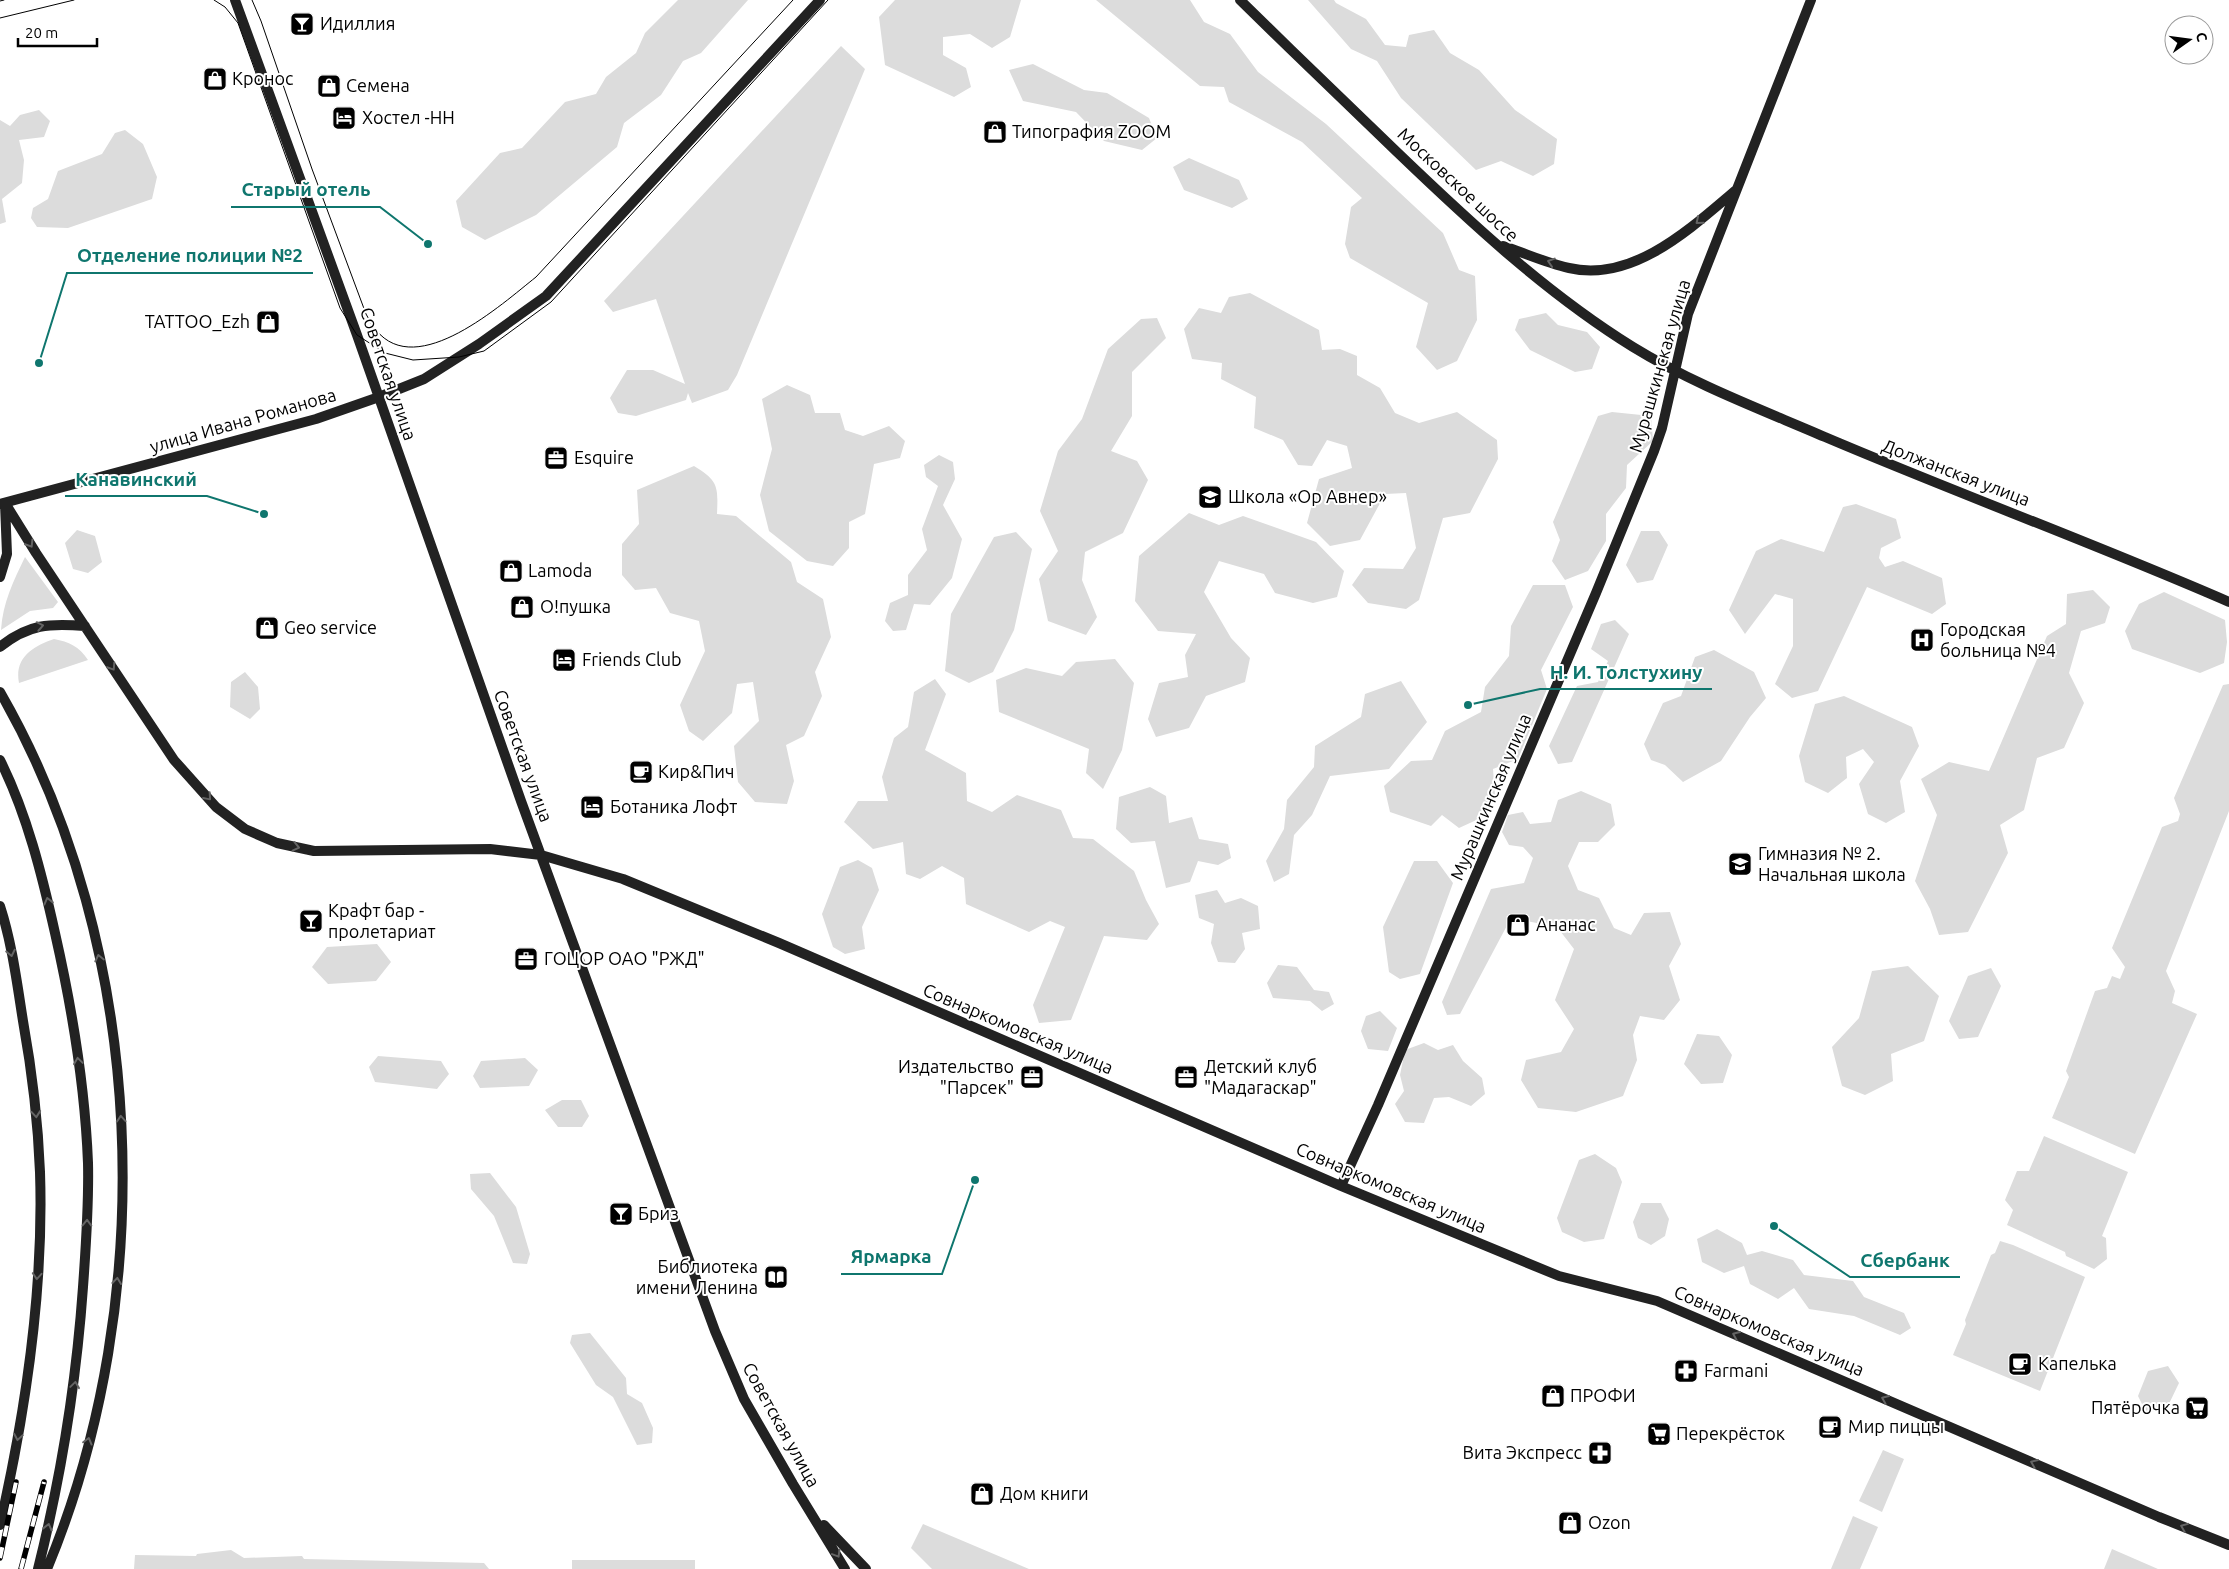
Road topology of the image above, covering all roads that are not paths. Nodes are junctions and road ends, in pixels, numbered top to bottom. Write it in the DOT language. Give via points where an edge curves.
graph roads {
  1 [pos="235,0"];
  2 [pos="820,0"];
  3 [pos="1240,0"];
  4 [pos="1812,0"];
  5 [pos="1737,190"];
  6 [pos="1498,245"];
  7 [pos="1674,370"];
  8 [pos="379,398"];
  9 [pos="2,504"];
  10 [pos="0,577"];
  11 [pos="2229,602"];
  12 [pos="85,626"];
  13 [pos="0,647"];
  14 [pos="0,692"];
  15 [pos="1,762"];
  16 [pos="541,855"];
  17 [pos="0,906"];
  18 [pos="1341,1186"];
  19 [pos="810,1510"];
  20 [pos="0,1525"];
  21 [pos="2229,1545"];
  22 [pos="38,1569"];
  23 [pos="47,1569"];
  24 [pos="845,1569"];
  25 [pos="866,1569"];
  1 -- 8 [label="main road, Советская улица"];
  2 -- 8 [label="main road, улица Ивана Романова" via="546,296 424,379"];
  3 -- 6 [label="main road, Московское шоссе" via="1469,221"];
  4 -- 5 [label="main road, Мурашкинская улица"];
  5 -- 6 [label="main road, Мурашкинская улица, one-way" via="1685,234 1626,264 1600,269 1570,268"];
  5 -- 7 [label="main road, Мурашкинская улица" via="1688,314"];
  6 -- 7 [label="main road, Московское шоссе" via="1579,310 1631,346"];
  7 -- 11 [label="main road, Должанская улица" via="1724,395 1884,462"];
  7 -- 18 [label="main road, Мурашкинская улица" via="1662,428 1596,593 1382,1097"];
  8 -- 9 [label="main road, улица Ивана Романова" via="316,419"];
  8 -- 16 [label="main road, Советская улица"];
  9 -- 10 [label="main road" via="7,554"];
  9 -- 12 [label="main road, Совнаркомовская улица, one-way"];
  13 -- 12 [label="main road, one-way" via="35,626"];
  12 -- 16 [label="main road, Совнаркомовская улица, one-way" via="174,760 216,807 245,829 277,843 314,851 490,848"];
  23 -- 14 [label="main road, one-way" via="62,1534 105,1379 120,1258 123,1136 116,1046 79,870 47,785"];
  22 -- 15 [label="main road, one-way" via="58,1484 77,1364 87,1234 88,1164 84,1108 64,974 29,832"];
  16 -- 18 [label="main road, Совнаркомовская улица" via="622,879 779,943"];
  16 -- 19 [label="main road, Советская улица" via="715,1331 744,1399"];
  17 -- 20 [label="main road, one-way" via="27,1045 40,1172 40,1237 30,1361"];
  21 -- 18 [label="main road, Совнаркомовская улица, one-way" via="1657,1301 1559,1276"];
  19 -- 24 [label="main road, Советская улица, one-way"];
  19 -- 25 [label="main road, Советская улица"];
}
